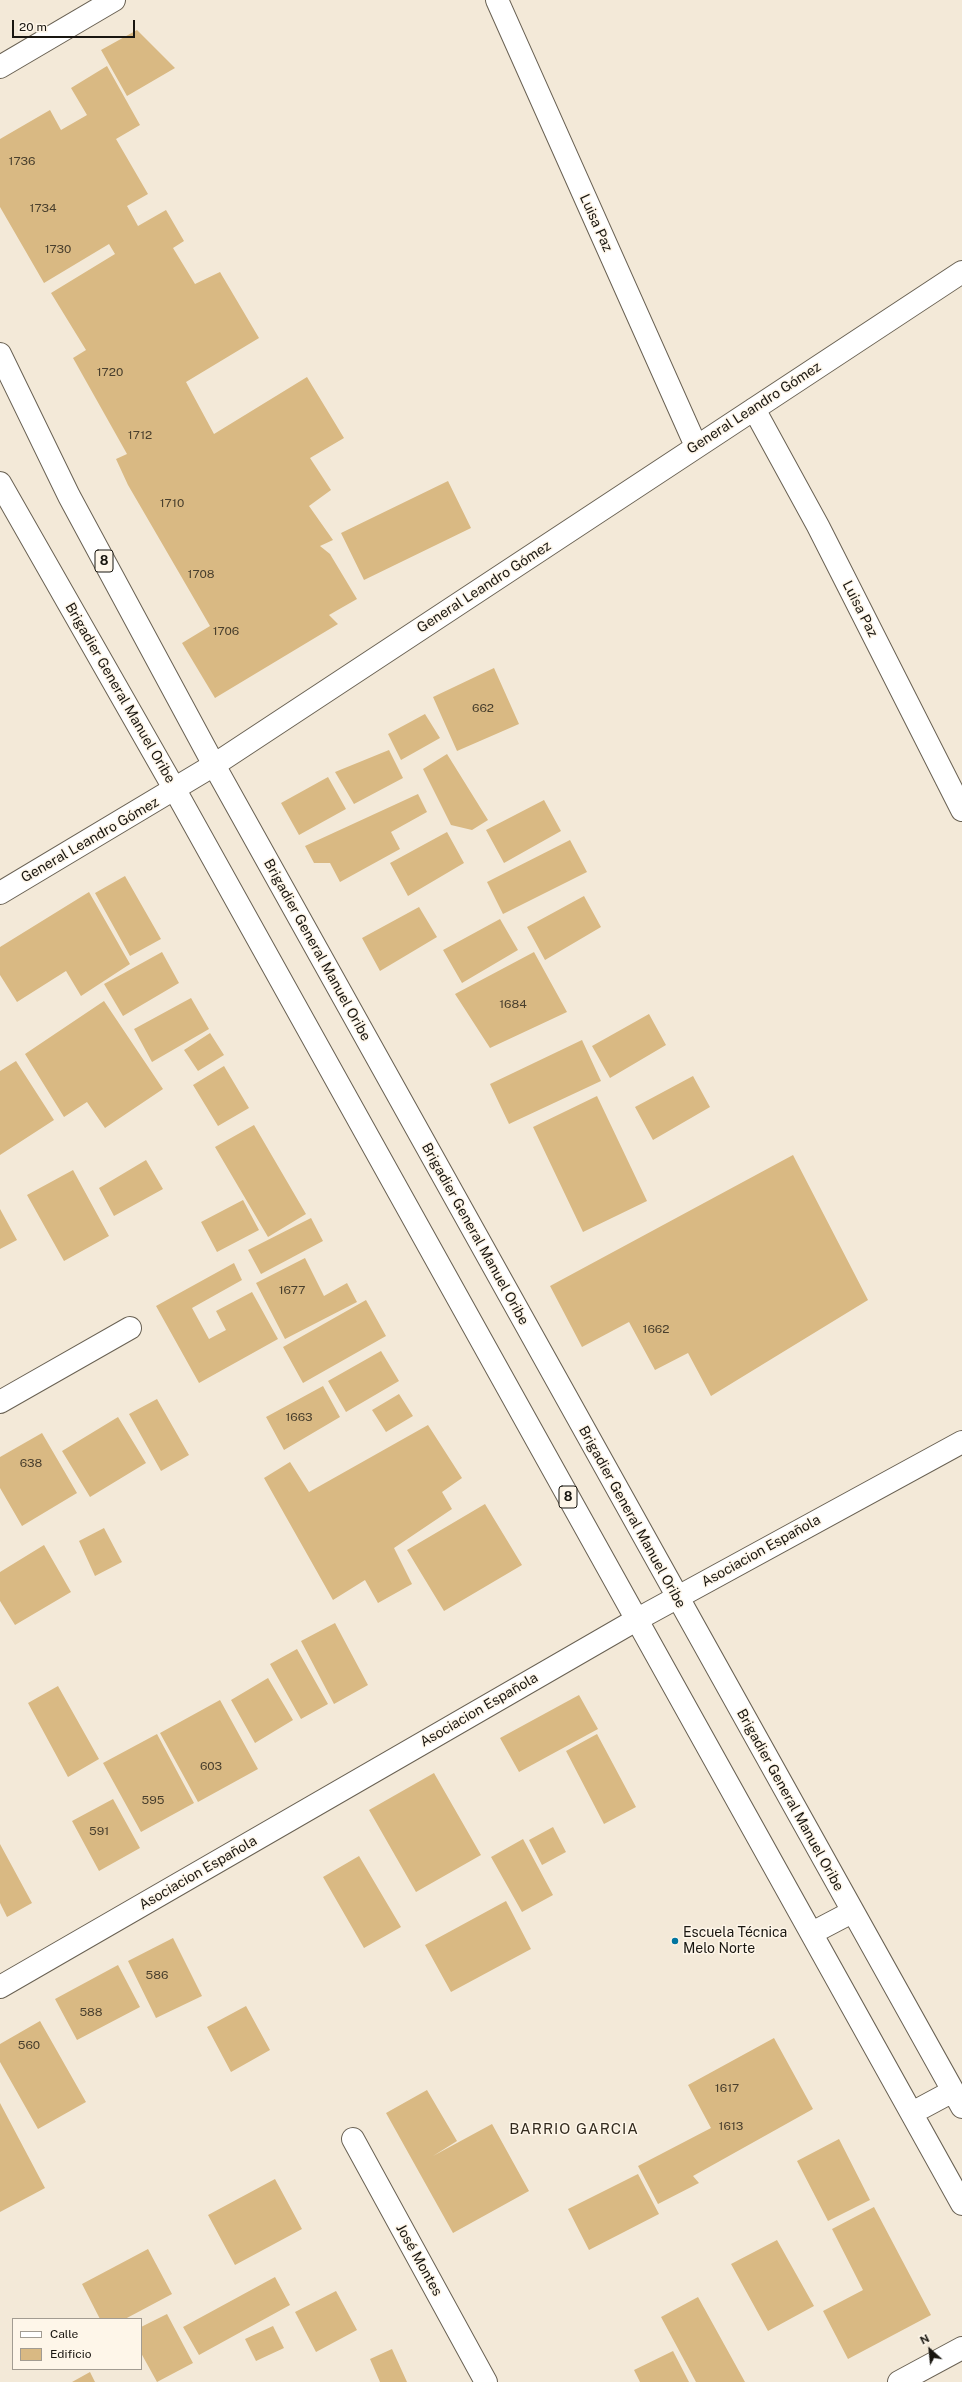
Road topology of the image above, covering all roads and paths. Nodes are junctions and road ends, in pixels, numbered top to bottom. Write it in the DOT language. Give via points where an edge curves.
graph roads {
  1 [pos="114,0"];
  2 [pos="497,0"];
  3 [pos="0,67"];
  4 [pos="962,272"];
  5 [pos="0,354"];
  6 [pos="754,409"];
  7 [pos="696,446"];
  8 [pos="0,483"];
  9 [pos="214,765"];
  10 [pos="175,790"];
  11 [pos="962,810"];
  12 [pos="0,893"];
  13 [pos="130,1328"];
  14 [pos="0,1402"];
  15 [pos="962,1442"];
  16 [pos="677,1597"];
  17 [pos="636,1620"];
  18 [pos="852,1912"];
  19 [pos="812,1933"];
  20 [pos="0,1987"];
  21 [pos="958,2099"];
  22 [pos="912,2113"];
  23 [pos="352,2139"];
  24 [pos="962,2204"];
  25 [pos="962,2348"];
  26 [pos="486,2382"];
  27 [pos="899,2382"];
  1 -- 3 [label="main road"];
  2 -- 7 [label="main road, Luisa Paz"];
  4 -- 6 [label="main road, General Leandro Gómez"];
  5 -- 9 [label="main road, Brigadier General Manuel Oribe / 8" via="69,496"];
  6 -- 7 [label="main road, General Leandro Gómez"];
  6 -- 11 [label="main road, Luisa Paz" via="818,526"];
  7 -- 9 [label="main road, General Leandro Gómez"];
  8 -- 10 [label="main road, Brigadier General Manuel Oribe / 8"];
  9 -- 10 [label="main road, General Leandro Gómez"];
  9 -- 16 [label="main road, Brigadier General Manuel Oribe / 8"];
  10 -- 12 [label="main road, General Leandro Gómez"];
  10 -- 17 [label="main road, Brigadier General Manuel Oribe / 8"];
  13 -- 14 [label="main road"];
  15 -- 16 [label="main road, Asociacion Española"];
  16 -- 17 [label="main road, Asociacion Española"];
  16 -- 18 [label="main road, Brigadier General Manuel Oribe / 8"];
  17 -- 19 [label="main road, Brigadier General Manuel Oribe / 8"];
  17 -- 20 [label="main road, Asociacion Española"];
  18 -- 19 [label="main road"];
  18 -- 21 [label="main road, Brigadier General Manuel Oribe / 8"];
  19 -- 22 [label="main road, Brigadier General Manuel Oribe / 8"];
  21 -- 22 [label="main road"];
  22 -- 24 [label="main road, Brigadier General Manuel Oribe / 8"];
  23 -- 26 [label="main road, José Montes"];
  25 -- 27 [label="main road"];
}
